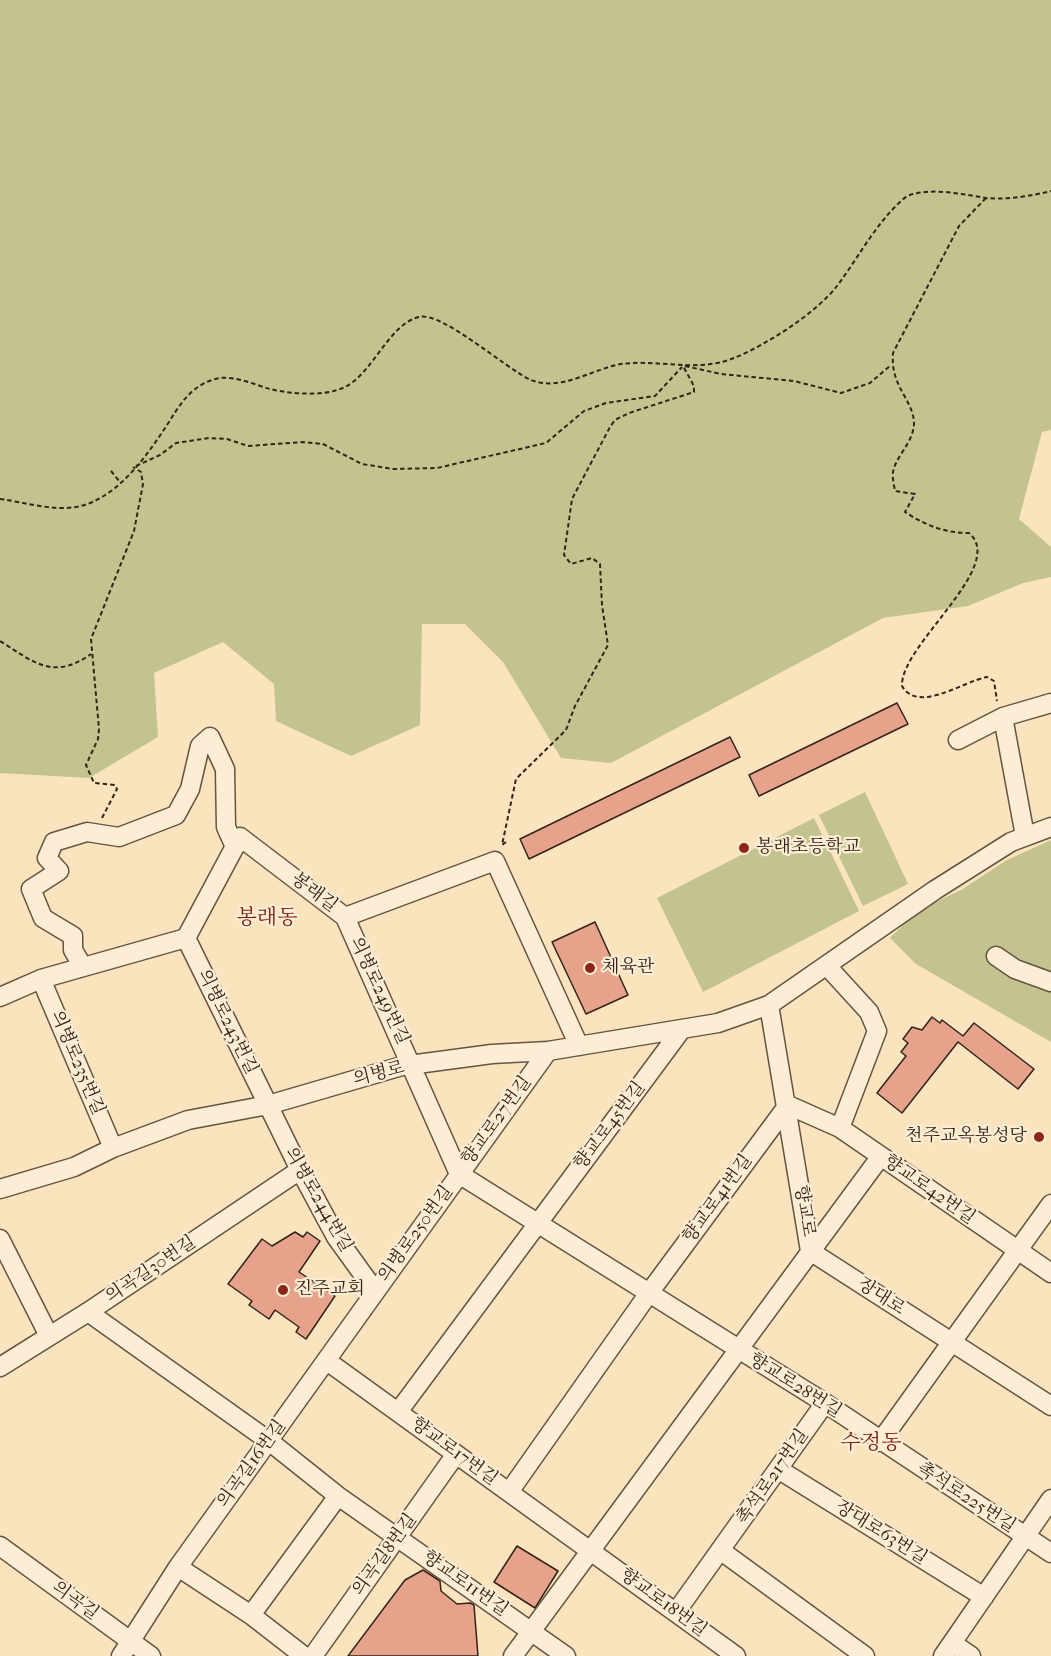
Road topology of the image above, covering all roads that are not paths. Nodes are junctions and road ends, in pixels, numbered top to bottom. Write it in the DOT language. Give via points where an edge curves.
graph roads {
  1 [pos="1051,703"];
  2 [pos="1002,718"];
  3 [pos="958,740"];
  4 [pos="1051,827"];
  5 [pos="1025,836"];
  6 [pos="235,846"];
  7 [pos="345,917"];
  8 [pos="186,938"];
  9 [pos="996,956"];
  10 [pos="827,966"];
  11 [pos="83,967"];
  12 [pos="41,979"];
  13 [pos="1051,982"];
  14 [pos="0,997"];
  15 [pos="769,1005"];
  16 [pos="682,1029"];
  17 [pos="579,1046"];
  18 [pos="548,1051"];
  19 [pos="413,1066"];
  20 [pos="788,1105"];
  21 [pos="268,1106"];
  22 [pos="840,1128"];
  23 [pos="113,1148"];
  24 [pos="881,1156"];
  25 [pos="300,1170"];
  26 [pos="459,1174"];
  27 [pos="0,1189"];
  28 [pos="1051,1204"];
  29 [pos="537,1223"];
  30 [pos="0,1239"];
  31 [pos="810,1251"];
  32 [pos="1018,1252"];
  33 [pos="1051,1273"];
  34 [pos="375,1290"];
  35 [pos="649,1293"];
  36 [pos="88,1312"];
  37 [pos="49,1336"];
  38 [pos="953,1343"];
  39 [pos="738,1350"];
  40 [pos="327,1361"];
  41 [pos="0,1367"];
  42 [pos="825,1403"];
  43 [pos="1051,1406"];
  44 [pos="398,1412"];
  45 [pos="269,1441"];
  46 [pos="880,1443"];
  47 [pos="456,1454"];
  48 [pos="778,1469"];
  49 [pos="509,1492"];
  50 [pos="338,1496"];
  51 [pos="1051,1499"];
  52 [pos="399,1537"];
  53 [pos="1025,1537"];
  54 [pos="0,1546"];
  55 [pos="720,1550"];
  56 [pos="591,1551"];
  57 [pos="1051,1553"];
  58 [pos="178,1567"];
  59 [pos="984,1597"];
  60 [pos="676,1612"];
  61 [pos="250,1615"];
  62 [pos="531,1631"];
  63 [pos="126,1649"];
  64 [pos="948,1649"];
  65 [pos="151,1656"];
  66 [pos="304,1656"];
  67 [pos="313,1656"];
  68 [pos="513,1656"];
  69 [pos="566,1656"];
  70 [pos="736,1656"];
  71 [pos="865,1656"];
  72 [pos="971,1656"];
  1 -- 2 [label="street"];
  2 -- 3 [label="street"];
  2 -- 5 [label="street"];
  4 -- 5 [label="street"];
  5 -- 10 [label="street" via="925,896"];
  6 -- 7 [label="street, 봉래길" via="240,837"];
  6 -- 8 [label="street"];
  6 -- 11 [label="street" via="226,827 225,769 210,737 200,746 190,789 176,815 119,837 96,832 54,842 46,858 59,871 31,890 43,918 73,936 73,950"];
  7 -- 17 [label="street, 봉래길" via="495,861"];
  7 -- 19 [label="street, 의병로249번길"];
  8 -- 11 [label="street"];
  8 -- 21 [label="street, 의병로243번길"];
  9 -- 13 [label="street" via="1015,969"];
  10 -- 15 [label="street"];
  10 -- 22 [label="street" via="869,1012 877,1031"];
  11 -- 12 [label="street"];
  12 -- 14 [label="street"];
  12 -- 23 [label="street, 의병로235번길"];
  15 -- 16 [label="street, 의병로" via="718,1023"];
  15 -- 20 [label="street, 향교로"];
  16 -- 17 [label="street, 의병로"];
  16 -- 29 [label="street, 향교로45번길"];
  17 -- 18 [label="street, 의병로"];
  18 -- 19 [label="street, 의병로" via="492,1054"];
  18 -- 26 [label="street, 향교로27번길"];
  19 -- 21 [label="street, 의병로"];
  19 -- 26 [label="street, 의병로250번길"];
  20 -- 22 [label="street, 향교로42번길"];
  20 -- 31 [label="street, 향교로"];
  20 -- 35 [label="street, 향교로41번길"];
  21 -- 23 [label="street, 의병로" via="188,1120"];
  21 -- 25 [label="street, 의병로244번길"];
  22 -- 24 [label="street, 향교로42번길"];
  23 -- 27 [label="street, 의병로" via="74,1167"];
  24 -- 31 [label="street"];
  24 -- 32 [label="street, 향교로42번길"];
  25 -- 34 [label="street, 의병로244번길" via="336,1237"];
  25 -- 36 [label="street, 의곡길30번길"];
  26 -- 29 [label="street, 향교로27번길"];
  26 -- 34 [label="street, 의병로250번길"];
  28 -- 32 [label="street"];
  29 -- 35 [label="street, 향교로27번길"];
  29 -- 44 [label="street, 향교로17번길"];
  30 -- 37 [label="street"];
  31 -- 38 [label="street, 장대로"];
  31 -- 39 [label="street, 향교로"];
  32 -- 33 [label="street, 향교로42번길"];
  32 -- 38 [label="street"];
  34 -- 40 [label="street, 의병로250번길"];
  35 -- 39 [label="street, 향교로27번길"];
  35 -- 49 [label="street, 향교로17번길"];
  36 -- 37 [label="street, 의곡길30번길"];
  36 -- 45 [label="street, 향교로11번길"];
  37 -- 41 [label="street, 의곡길30번길"];
  38 -- 43 [label="street, 장대로"];
  38 -- 46 [label="street"];
  39 -- 42 [label="street, 향교로28번길"];
  39 -- 56 [label="street, 향교로"];
  40 -- 44 [label="street, 향교로17번길"];
  40 -- 45 [label="street, 의곡길16번길"];
  42 -- 46 [label="street, 향교로28번길"];
  42 -- 48 [label="street, 촉석로217번길"];
  44 -- 47 [label="street, 향교로17번길"];
  45 -- 50 [label="street, 향교로11번길"];
  45 -- 58 [label="street, 의곡길16번길"];
  46 -- 53 [label="street, 촉석로225번길"];
  47 -- 49 [label="street, 향교로17번길"];
  47 -- 52 [label="street, 의곡길8번길"];
  48 -- 55 [label="street, 촉석로217번길"];
  48 -- 59 [label="street, 장대로63번길"];
  49 -- 56 [label="street, 향교로17번길"];
  50 -- 52 [label="street, 향교로11번길"];
  50 -- 61 [label="street"];
  51 -- 53 [label="street"];
  52 -- 62 [label="street, 향교로11번길"];
  52 -- 67 [label="street, 의곡길8번길"];
  53 -- 57 [label="street, 촉석로225번길"];
  53 -- 59 [label="street"];
  54 -- 63 [label="street, 의곡길"];
  55 -- 60 [label="street, 촉석로217번길"];
  55 -- 71 [label="street"];
  56 -- 60 [label="street, 향교로18번길"];
  56 -- 62 [label="street, 향교로"];
  58 -- 61 [label="street"];
  58 -- 63 [label="street, 의곡길16번길"];
  59 -- 64 [label="street"];
  60 -- 70 [label="street, 향교로18번길"];
  61 -- 66 [label="street"];
  62 -- 68 [label="street, 향교로"];
  62 -- 69 [label="street, 향교로11번길"];
  63 -- 65 [label="street, 의곡길"];
  64 -- 72 [label="street"];
}
